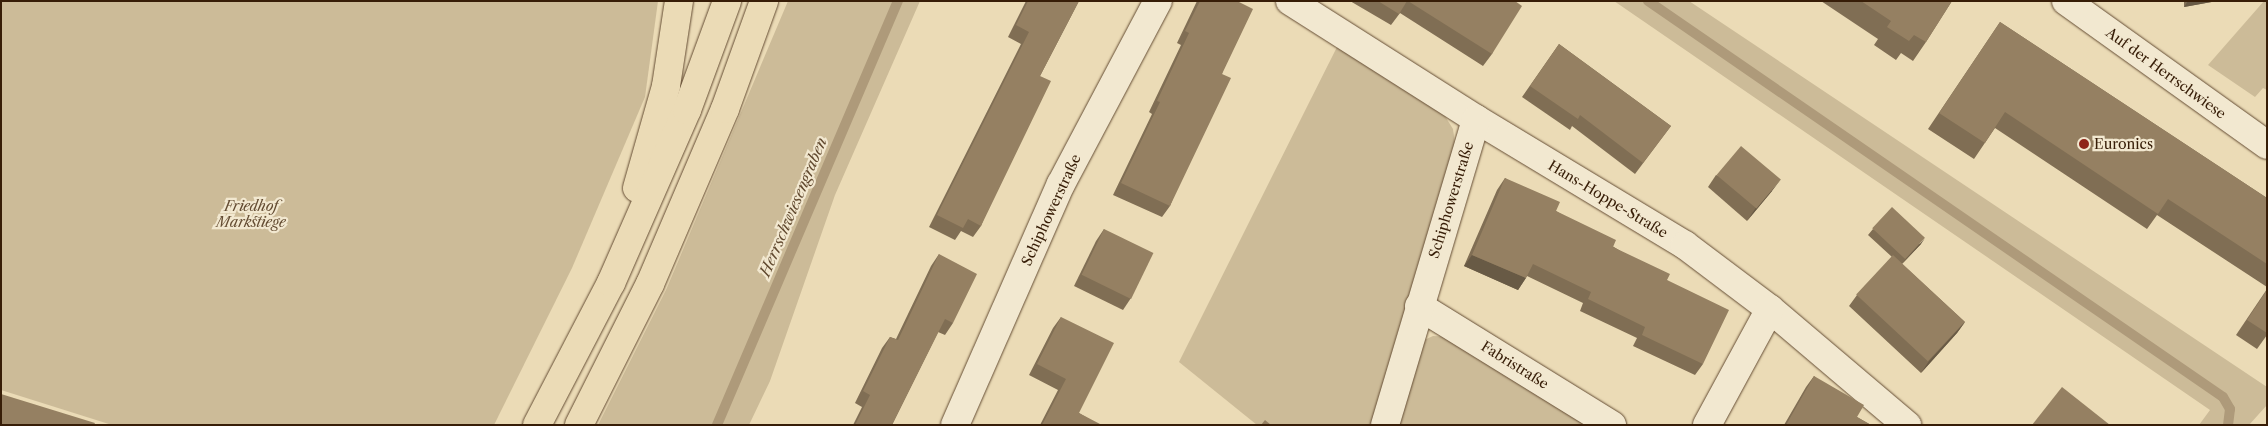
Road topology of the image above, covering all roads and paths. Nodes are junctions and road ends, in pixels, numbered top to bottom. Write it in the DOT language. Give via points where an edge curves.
graph roads {
  1 [pos="678,1"];
  2 [pos="727,1"];
  3 [pos="764,1"];
  4 [pos="1158,1"];
  5 [pos="1290,1"];
  6 [pos="2066,1"];
  7 [pos="1476,119"];
  8 [pos="2267,145"];
  9 [pos="611,283"];
  10 [pos="1419,306"];
  11 [pos="1770,309"];
  12 [pos="537,425"];
  13 [pos="579,425"];
  14 [pos="955,425"];
  15 [pos="1385,425"];
  16 [pos="1612,425"];
  17 [pos="1707,425"];
  18 [pos="1907,425"];
  1 -- 9 [label="highway" via="666,86"];
  2 -- 9 [label="highway" via="687,110"];
  3 -- 13 [label="highway" via="725,109 650,284"];
  4 -- 14 [label="street, Schiphowerstraße" via="1061,184"];
  5 -- 7 [label="street, Hans-Hoppe-Straße"];
  6 -- 8 [label="street, Auf der Herrschwiese"];
  7 -- 10 [label="street, Schiphowerstraße"];
  7 -- 11 [label="street, Hans-Hoppe-Straße" via="1685,245"];
  9 -- 12 [label="highway"];
  10 -- 15 [label="street, Schiphowerstraße"];
  10 -- 16 [label="street, Fabristraße"];
  11 -- 17 [label="street"];
  11 -- 18 [label="street, Hans-Hoppe-Straße"];
}
